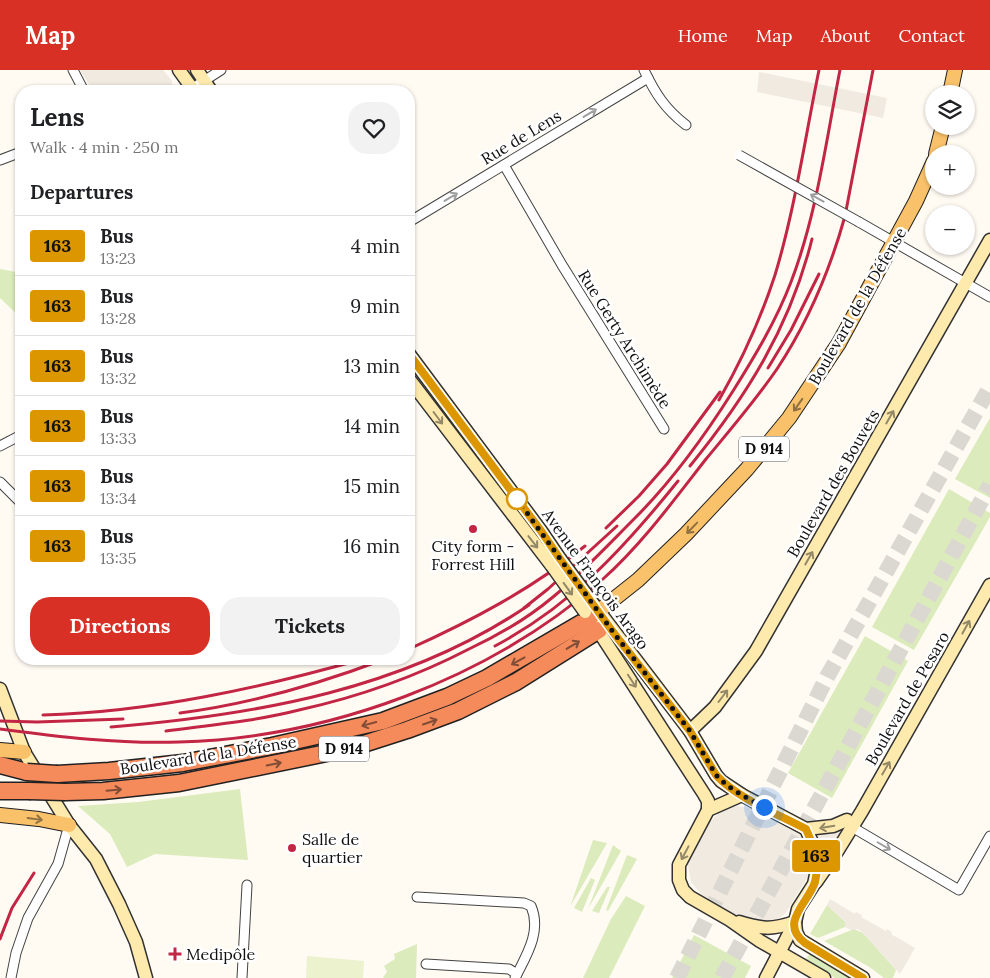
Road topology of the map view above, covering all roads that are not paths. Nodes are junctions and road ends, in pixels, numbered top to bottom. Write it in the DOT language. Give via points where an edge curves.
graph roads {
  1 [pos="73,70"];
  2 [pos="179,70"];
  3 [pos="197,70"];
  4 [pos="221,70"];
  5 [pos="955,70"];
  6 [pos="646,74"];
  7 [pos="81,85"];
  8 [pos="188,85"];
  9 [pos="207,85"];
  10 [pos="209,85"];
  11 [pos="952,85"];
  12 [pos="686,125"];
  13 [pos="15,154"];
  14 [pos="739,155"];
  15 [pos="0,160"];
  16 [pos="504,165"];
  17 [pos="925,184"];
  18 [pos="415,218"];
  19 [pos="990,240"];
  20 [pos="894,242"];
  21 [pos="966,283"];
  22 [pos="990,297"];
  23 [pos="415,362"];
  24 [pos="415,387"];
  25 [pos="664,428"];
  26 [pos="15,438"];
  27 [pos="0,446"];
  28 [pos="0,482"];
  29 [pos="15,497"];
  30 [pos="556,563"];
  31 [pos="990,585"];
  32 [pos="593,615"];
  33 [pos="0,689"];
  34 [pos="690,731"];
  35 [pos="0,750"];
  36 [pos="24,752"];
  37 [pos="0,765"];
  38 [pos="0,771"];
  39 [pos="27,772"];
  40 [pos="0,791"];
  41 [pos="742,795"];
  42 [pos="708,810"];
  43 [pos="0,815"];
  44 [pos="849,824"];
  45 [pos="69,825"];
  46 [pos="806,829"];
  47 [pos="990,836"];
  48 [pos="247,884"];
  49 [pos="814,884"];
  50 [pos="417,897"];
  51 [pos="730,920"];
  52 [pos="795,922"];
  53 [pos="778,953"];
  54 [pos="426,964"];
  55 [pos="516,976"];
  56 [pos="11,978"];
  57 [pos="146,978"];
  58 [pos="242,978"];
  59 [pos="766,978"];
  60 [pos="824,978"];
  61 [pos="863,978"];
  1 -- 7 [label="street"];
  2 -- 8 [label="main road"];
  3 -- 9 [label="main road"];
  4 -- 10 [label="street"];
  5 -- 11 [label="main road"];
  6 -- 12 [label="street" via="672,115"];
  16 -- 6 [label="street, Rue de Lens, one-way"];
  13 -- 15 [label="street"];
  20 -- 14 [label="street, one-way, bridge"];
  18 -- 16 [label="street, Rue de Lens, one-way"];
  16 -- 25 [label="street, Rue Gerty Archimède"];
  17 -- 20 [label="main road, Boulevard de la Défense / D 914"];
  19 -- 21 [label="main road, Boulevard des Bouvets"];
  20 -- 21 [label="street"];
  20 -- 32 [label="main road, Boulevard de la Défense / D 914, one-way" via="839,343 780,429 655,565"];
  21 -- 22 [label="street"];
  34 -- 21 [label="main road, Boulevard des Bouvets, one-way" via="715,706 756,651"];
  23 -- 30 [label="main road, Avenue François Arago" via="541,531"];
  24 -- 30 [label="main road, Avenue François Arago, one-way"];
  26 -- 27 [label="street"];
  28 -- 29 [label="street"];
  30 -- 32 [label="main road, Avenue François Arago, bridge"];
  44 -- 31 [label="main road, Boulevard de Pesaro, one-way"];
  32 -- 34 [label="main road, Avenue François Arago"];
  32 -- 39 [label="highway, Boulevard de la Défense / D 914, one-way, bridge" via="487,678 389,719 183,763 58,774"];
  40 -- 32 [label="highway, Boulevard de la Défense / D 914, one-way, bridge" via="65,792 151,787 351,748 458,711 516,682"];
  32 -- 42 [label="main road, Avenue François Arago, one-way" via="704,794"];
  33 -- 36 [label="main road"];
  34 -- 41 [label="main road, Avenue François Arago" via="716,775"];
  35 -- 36 [label="main road"];
  36 -- 45 [label="main road"];
  37 -- 39 [label="highway"];
  38 -- 39 [label="highway, Boulevard de la Défense / D 914"];
  41 -- 42 [label="main road"];
  41 -- 46 [label="main road"];
  42 -- 51 [label="main road, one-way" via="679,865 679,880 690,897"];
  43 -- 45 [label="main road, one-way"];
  44 -- 46 [label="main road, one-way"];
  44 -- 47 [label="street, one-way" via="959,890"];
  44 -- 49 [label="main road, Boulevard de Pesaro"];
  45 -- 56 [label="street" via="58,864 28,918"];
  45 -- 57 [label="main road" via="96,859 119,904 136,942"];
  46 -- 49 [label="main road" via="816,851"];
  48 -- 58 [label="street"];
  49 -- 52 [label="main road" via="798,909"];
  50 -- 55 [label="street" via="531,906 535,914 533,942"];
  51 -- 52 [label="main road" via="766,928"];
  51 -- 53 [label="main road"];
  52 -- 53 [label="main road"];
  52 -- 61 [label="main road" via="800,940"];
  53 -- 59 [label="main road"];
  53 -- 60 [label="main road"];
  54 -- 55 [label="street" via="508,969"];
}
